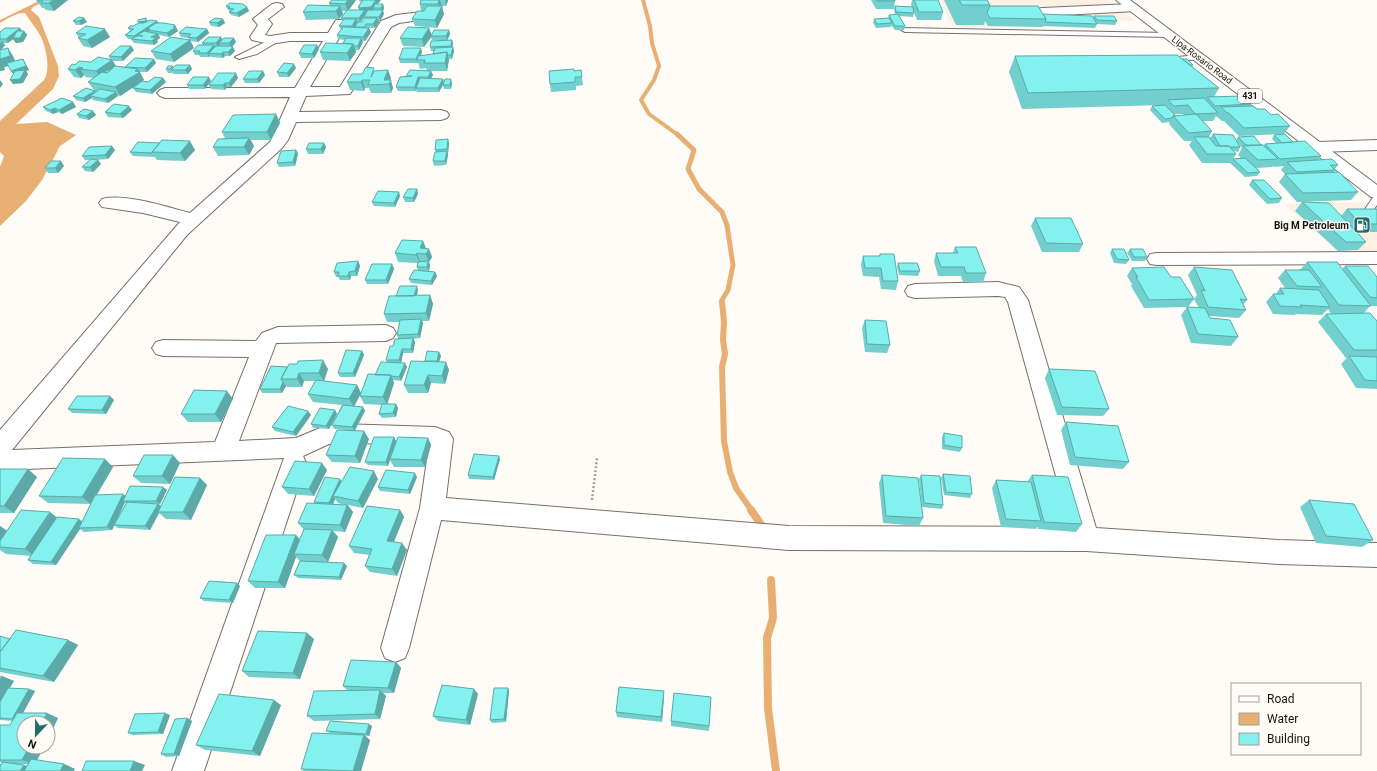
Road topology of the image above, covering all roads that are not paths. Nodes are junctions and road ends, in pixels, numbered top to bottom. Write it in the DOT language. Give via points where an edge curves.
graph roads {
  1 [pos="1127,4"];
  2 [pos="277,7"];
  3 [pos="1042,12"];
  4 [pos="422,16"];
  5 [pos="340,23"];
  6 [pos="905,30"];
  7 [pos="1168,35"];
  8 [pos="332,37"];
  9 [pos="278,40"];
  10 [pos="239,57"];
  11 [pos="1198,57"];
  12 [pos="1161,60"];
  13 [pos="300,92"];
  14 [pos="165,93"];
  15 [pos="441,115"];
  16 [pos="289,117"];
  17 [pos="1377,145"];
  18 [pos="1318,147"];
  19 [pos="1377,193"];
  20 [pos="1377,198"];
  21 [pos="108,203"];
  22 [pos="1364,217"];
  23 [pos="193,220"];
  24 [pos="1377,258"];
  25 [pos="1158,260"];
  26 [pos="915,291"];
  27 [pos="386,333"];
  28 [pos="163,348"];
  29 [pos="263,349"];
  30 [pos="0,447"];
  31 [pos="299,448"];
  32 [pos="223,451"];
  33 [pos="0,457"];
  34 [pos="432,508"];
  35 [pos="1086,539"];
  36 [pos="1377,555"];
  37 [pos="395,648"];
  38 [pos="188,771"];
  1 -- 3 [label="street"];
  1 -- 7 [label="street, Lipa-Rosario Road / 431"];
  2 -- 9 [label="street" via="260,19 265,24 257,37"];
  4 -- 13 [label="street" via="396,19 386,24 345,91"];
  5 -- 8 [label="street"];
  6 -- 7 [label="lane"];
  7 -- 11 [label="street, Lipa-Rosario Road / 431"];
  8 -- 9 [label="street" via="290,37"];
  8 -- 13 [label="street"];
  9 -- 10 [label="lane"];
  11 -- 12 [label="lane"];
  11 -- 18 [label="street, Lipa-Rosario Road / 431"];
  13 -- 14 [label="street"];
  13 -- 16 [label="street"];
  15 -- 16 [label="street"];
  16 -- 23 [label="street" via="276,145"];
  17 -- 18 [label="street"];
  18 -- 19 [label="street, Lipa-Rosario Road / 431"];
  20 -- 22 [label="lane"];
  21 -- 23 [label="street" via="143,207"];
  23 -- 30 [label="street" via="158,258"];
  24 -- 25 [label="street"];
  26 -- 35 [label="street" via="998,289 1012,292 1018,300"];
  27 -- 29 [label="street" via="278,335 269,338"];
  28 -- 29 [label="street"];
  29 -- 32 [label="street"];
  31 -- 32 [label="street"];
  31 -- 34 [label="street" via="325,435 340,433 441,439"];
  31 -- 38 [label="street"];
  32 -- 33 [label="street" via="3,460"];
  34 -- 35 [label="street" via="789,538"];
  34 -- 37 [label="street"];
  35 -- 36 [label="street" via="1279,552"];
}
